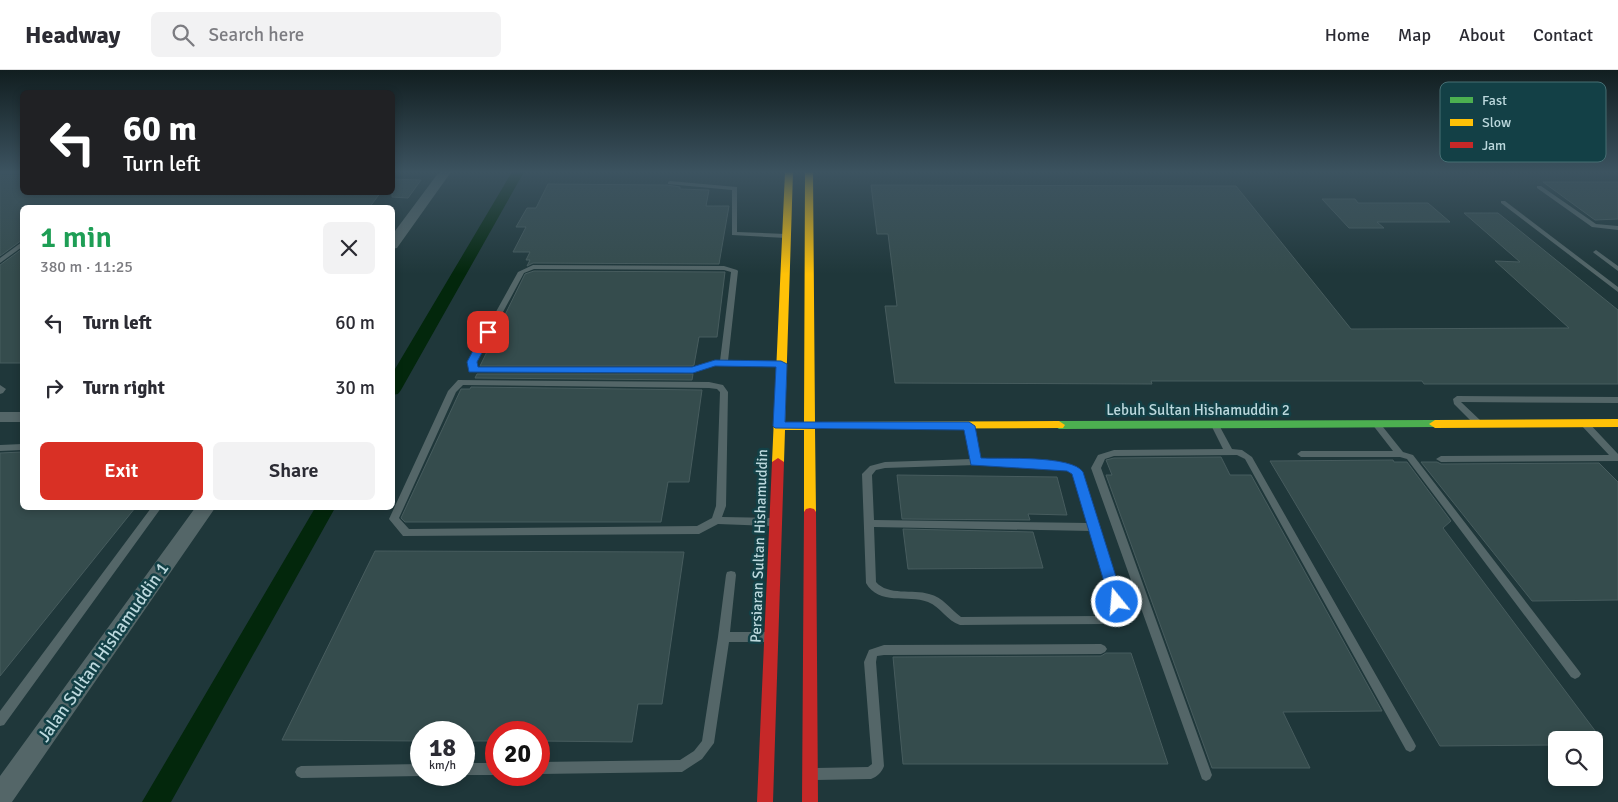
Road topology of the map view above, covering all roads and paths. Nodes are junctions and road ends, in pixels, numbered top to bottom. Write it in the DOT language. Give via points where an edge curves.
graph roads {
  1 [pos="420,206"];
  2 [pos="735,206"];
  3 [pos="787,206"];
  4 [pos="809,206"];
  5 [pos="1508,206"];
  6 [pos="1566,206"];
  7 [pos="1618,228"];
  8 [pos="786,236"];
  9 [pos="395,241"];
  10 [pos="20,246"];
  11 [pos="1596,252"];
  12 [pos="0,261"];
  13 [pos="1618,269"];
  14 [pos="1618,290"];
  15 [pos="724,363"];
  16 [pos="781,364"];
  17 [pos="1618,400"];
  18 [pos="0,417"];
  19 [pos="20,417"];
  20 [pos="1583,423"];
  21 [pos="1618,423"];
  22 [pos="1376,424"];
  23 [pos="1478,424"];
  24 [pos="1215,425"];
  25 [pos="779,426"];
  26 [pos="810,426"];
  27 [pos="969,426"];
  28 [pos="0,448"];
  29 [pos="20,448"];
  30 [pos="1229,452"];
  31 [pos="1301,454"];
  32 [pos="1400,454"];
  33 [pos="1441,459"];
  34 [pos="1618,459"];
  35 [pos="976,462"];
  36 [pos="155,510"];
  37 [pos="204,510"];
  38 [pos="716,520"];
  39 [pos="775,523"];
  40 [pos="869,523"];
  41 [pos="1094,526"];
  42 [pos="731,575"];
  43 [pos="724,637"];
  44 [pos="771,637"];
  45 [pos="1101,649"];
  46 [pos="1575,674"];
  47 [pos="0,721"];
  48 [pos="1410,746"];
  49 [pos="550,768"];
  50 [pos="410,770"];
  51 [pos="301,772"];
  52 [pos="810,774"];
  53 [pos="1206,775"];
  54 [pos="0,796"];
  55 [pos="765,802"];
  56 [pos="810,802"];
  1 -- 9 [label="street"];
  2 -- 8 [label="lane" via="734,234"];
  3 -- 8 [label="street, Persiaran Sultan Hishamuddin"];
  4 -- 26 [label="street"];
  5 -- 14 [label="lane"];
  6 -- 7 [label="lane" via="1594,226"];
  8 -- 16 [label="street, Persiaran Sultan Hishamuddin"];
  10 -- 12 [label="lane"];
  11 -- 13 [label="lane"];
  15 -- 15 [label="lane" via="693,370 473,370 472,362 521,272 533,267 724,268 735,272"];
  15 -- 16 [label="lane"];
  16 -- 25 [label="street, Persiaran Sultan Hishamuddin"];
  17 -- 23 [label="lane" via="1457,399"];
  18 -- 19 [label="street"];
  20 -- 21 [label="street, Lebuh Sultan Hishamuddin 2"];
  20 -- 23 [label="street, Lebuh Sultan Hishamuddin 2"];
  20 -- 34 [label="lane"];
  22 -- 23 [label="street, Lebuh Sultan Hishamuddin 2"];
  22 -- 24 [label="street, Lebuh Sultan Hishamuddin 2"];
  22 -- 32 [label="lane"];
  24 -- 27 [label="street, Lebuh Sultan Hishamuddin 2"];
  24 -- 30 [label="lane"];
  25 -- 26 [label="street, Lebuh Sultan Hishamuddin 2"];
  25 -- 39 [label="street, Persiaran Sultan Hishamuddin"];
  26 -- 27 [label="street, Lebuh Sultan Hishamuddin 2"];
  26 -- 52 [label="street"];
  27 -- 35 [label="lane"];
  28 -- 29 [label="lane"];
  30 -- 48 [label="lane" via="1239,452 1248,457"];
  30 -- 53 [label="lane" via="1114,453 1101,457 1096,468"];
  31 -- 32 [label="lane"];
  32 -- 46 [label="lane" via="1410,457"];
  33 -- 34 [label="lane"];
  35 -- 40 [label="lane" via="873,468 867,474"];
  35 -- 41 [label="lane" via="1071,468 1078,472"];
  36 -- 47 [label="lane"];
  37 -- 54 [label="street, Jalan Sultan Hishamuddin 1"];
  38 -- 38 [label="lane" via="722,497 724,392 720,387 461,382 452,391 394,520 406,533 699,530"];
  38 -- 39 [label="lane"];
  39 -- 44 [label="street, Persiaran Sultan Hishamuddin"];
  40 -- 41 [label="lane"];
  40 -- 41 [label="lane" via="870,583 874,589 928,598 960,621 1107,620 1117,602"];
  42 -- 43 [label="lane"];
  43 -- 44 [label="lane"];
  43 -- 49 [label="lane" via="708,743 698,755 682,766"];
  44 -- 55 [label="street, Persiaran Sultan Hishamuddin"];
  45 -- 52 [label="lane" via="884,650 873,654 870,662 878,766 872,773"];
  50 -- 51 [label="lane"];
  52 -- 56 [label="street"];
}
